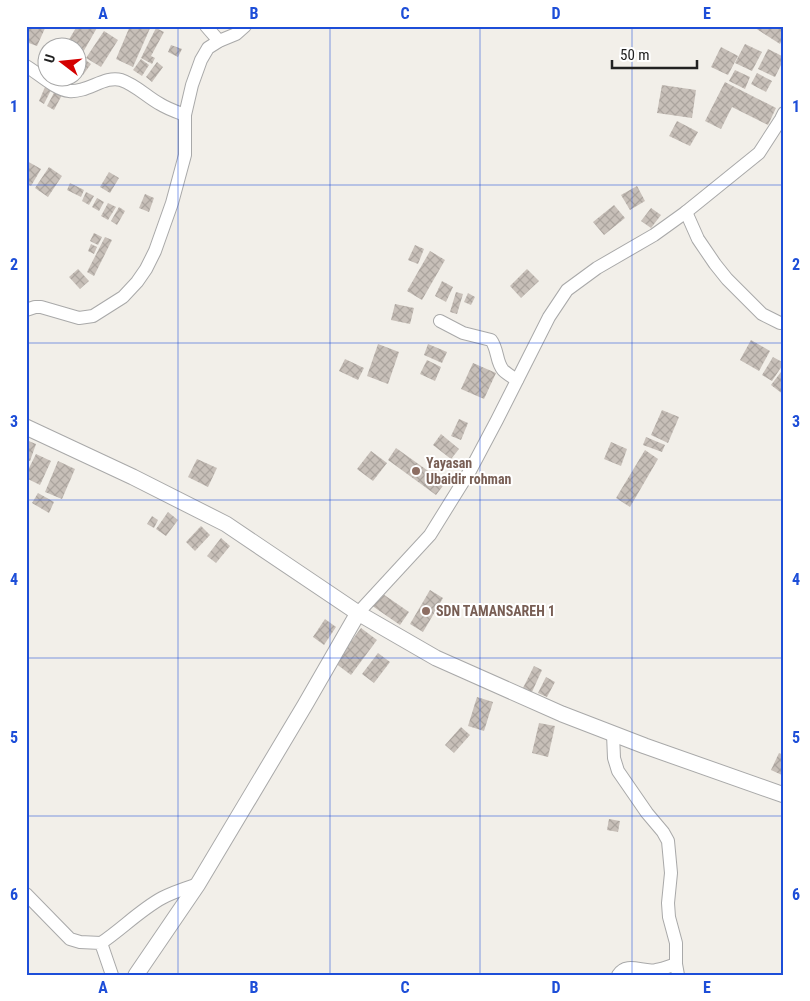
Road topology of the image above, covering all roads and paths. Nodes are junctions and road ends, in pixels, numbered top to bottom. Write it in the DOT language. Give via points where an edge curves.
graph roads {
  1 [pos="206,26"];
  2 [pos="245,26"];
  3 [pos="219,41"];
  4 [pos="26,66"];
  5 [pos="784,113"];
  6 [pos="185,115"];
  7 [pos="686,212"];
  8 [pos="26,310"];
  9 [pos="440,321"];
  10 [pos="784,323"];
  11 [pos="517,380"];
  12 [pos="26,427"];
  13 [pos="358,613"];
  14 [pos="613,734"];
  15 [pos="784,795"];
  16 [pos="198,884"];
  17 [pos="26,894"];
  18 [pos="102,943"];
  19 [pos="677,969"];
  20 [pos="112,975"];
  21 [pos="136,975"];
  22 [pos="618,975"];
  1 -- 3 [label="street"];
  2 -- 3 [label="street"];
  3 -- 6 [label="street" via="208,48 201,60"];
  4 -- 6 [label="street" via="68,91 84,90 110,79 120,80 159,104"];
  5 -- 7 [label="street" via="759,153"];
  6 -- 8 [label="street" via="185,154 172,203 154,251 137,282 124,297 93,316 79,318 41,307"];
  7 -- 10 [label="street" via="698,239 727,279 762,314"];
  7 -- 11 [label="street" via="568,290"];
  9 -- 11 [label="street" via="463,333 491,340 500,366"];
  11 -- 13 [label="street" via="471,469 430,535"];
  12 -- 13 [label="street" via="226,524"];
  13 -- 14 [label="street" via="436,658"];
  13 -- 16 [label="street"];
  14 -- 15 [label="street"];
  14 -- 19 [label="street" via="618,771 668,840 671,873 668,903 676,943"];
  16 -- 18 [label="street" via="161,898"];
  16 -- 21 [label="street"];
  17 -- 18 [label="street" via="70,940"];
  18 -- 20 [label="street"];
  19 -- 22 [label="street" via="648,971 627,968"];
}
